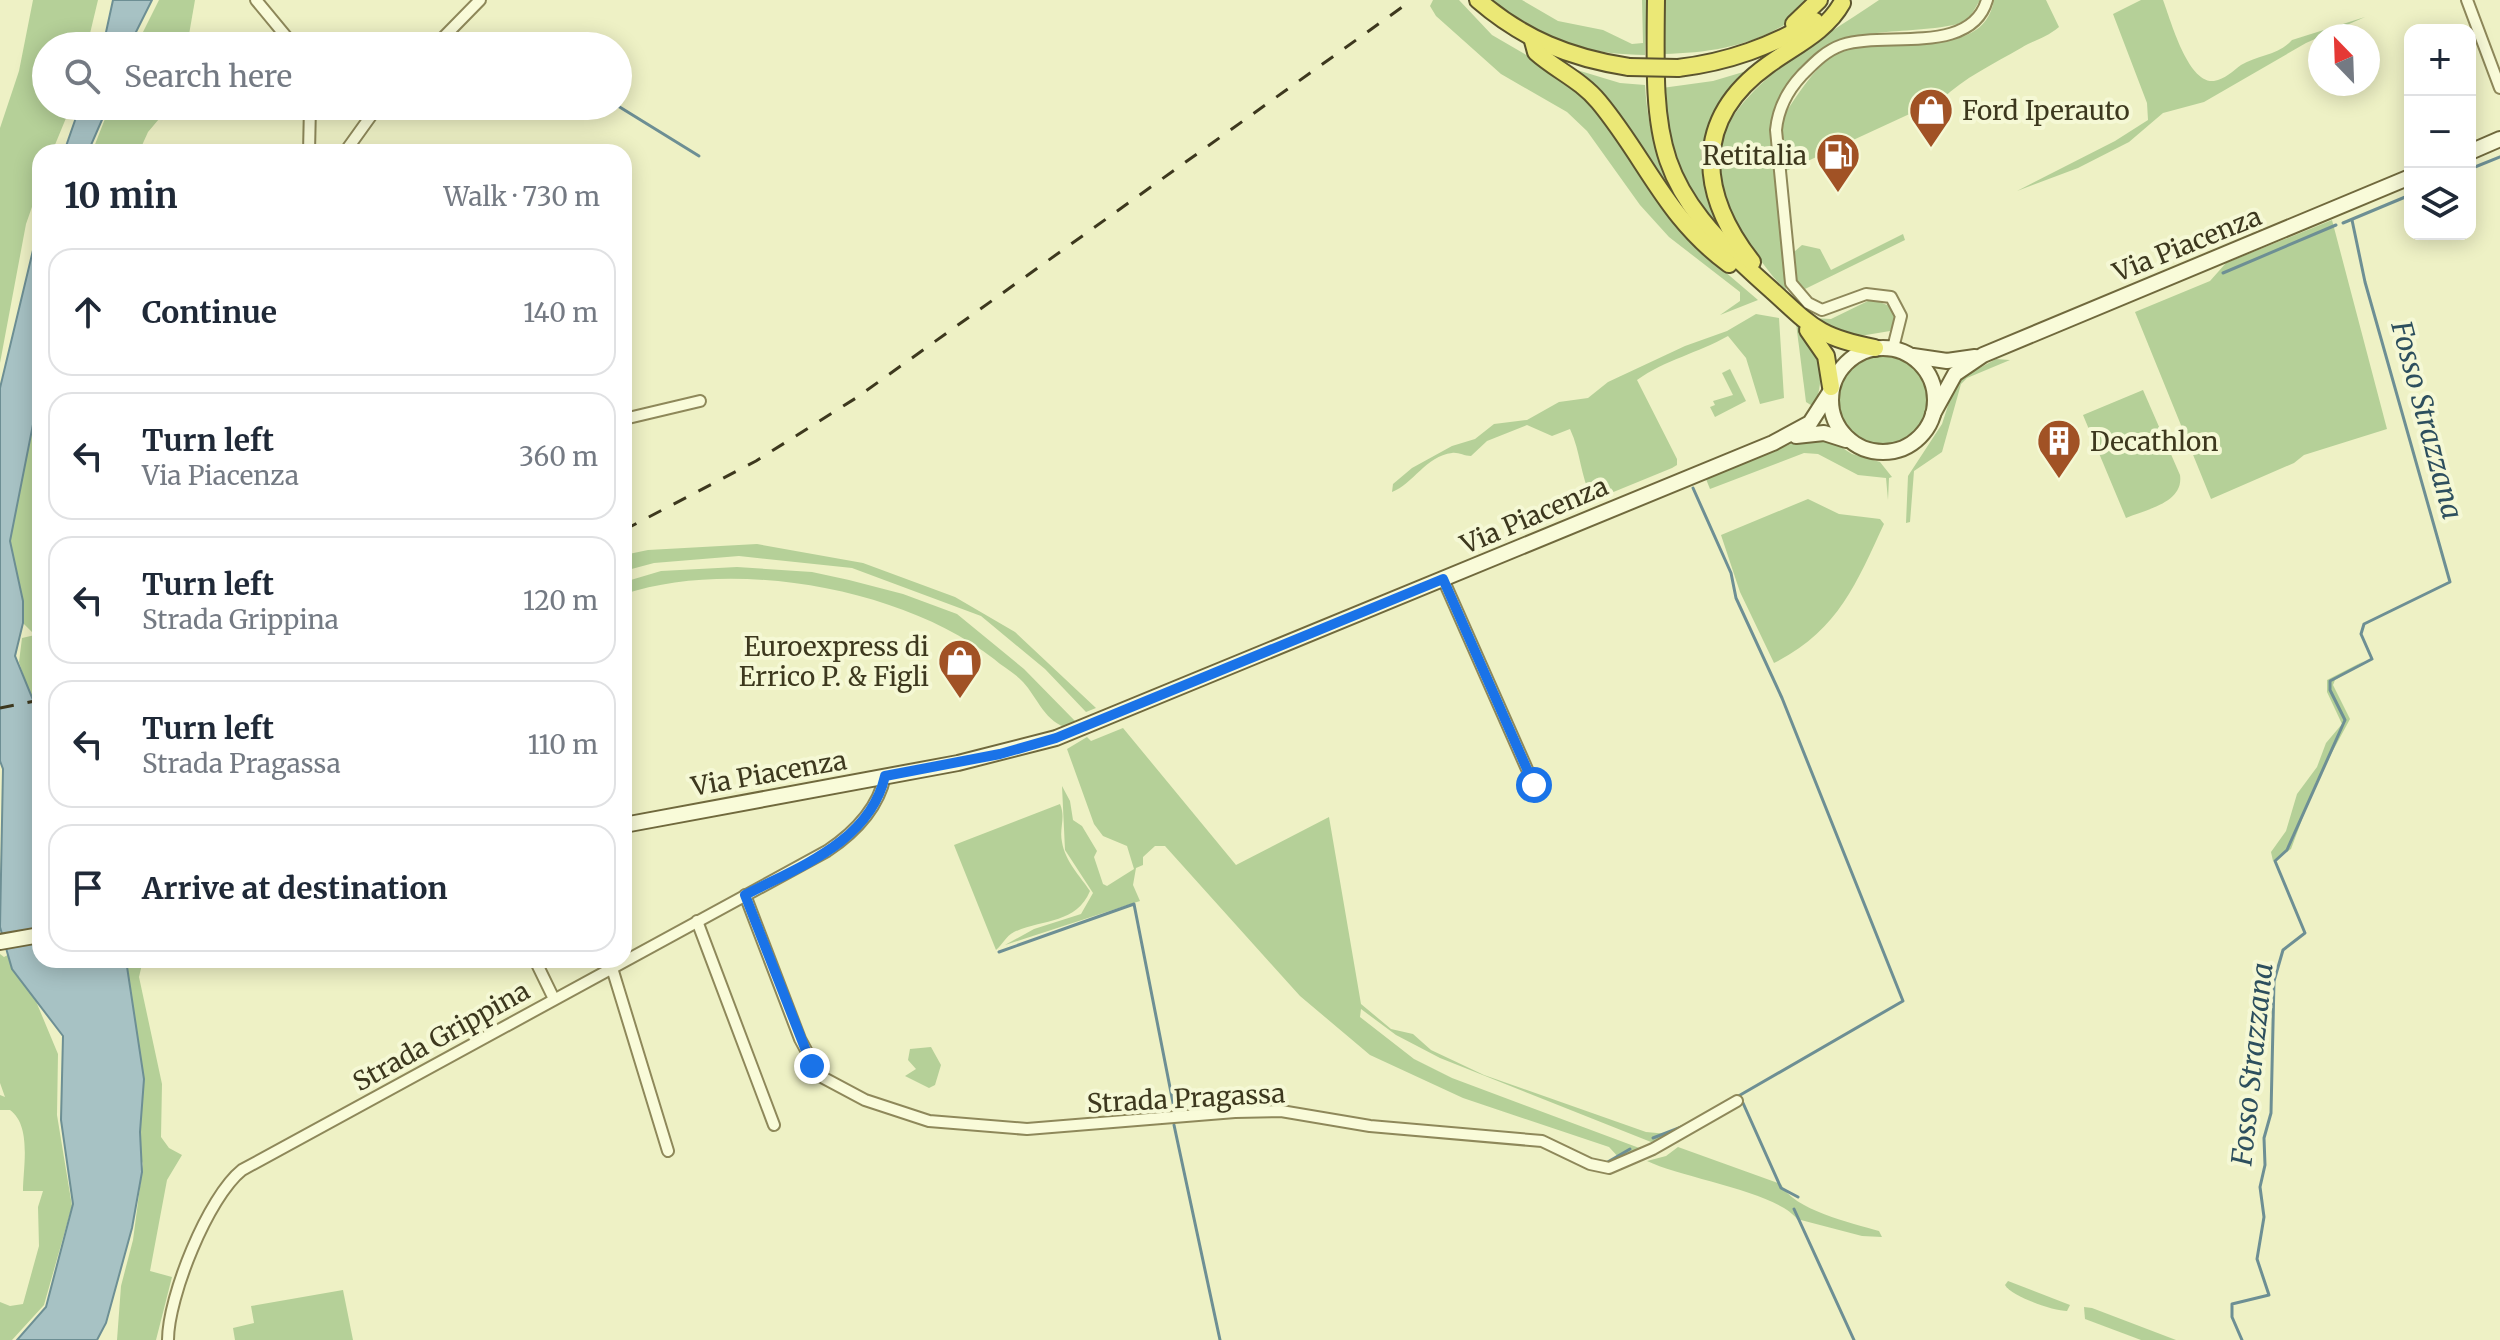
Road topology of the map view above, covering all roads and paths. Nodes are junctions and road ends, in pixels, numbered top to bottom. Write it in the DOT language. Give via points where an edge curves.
graph roads {
  1 [pos="256,0"];
  2 [pos="480,0"];
  3 [pos="1478,0"];
  4 [pos="1656,0"];
  5 [pos="1819,0"];
  6 [pos="1987,0"];
  7 [pos="2467,0"];
  8 [pos="1844,2"];
  9 [pos="282,32"];
  10 [pos="449,32"];
  11 [pos="1533,41"];
  12 [pos="1727,61"];
  13 [pos="2500,88"];
  14 [pos="310,120"];
  15 [pos="368,120"];
  16 [pos="2500,139"];
  17 [pos="309,144"];
  18 [pos="351,144"];
  19 [pos="2476,149"];
  20 [pos="2404,180"];
  21 [pos="1771,290"];
  22 [pos="1795,315"];
  23 [pos="1875,348"];
  24 [pos="1893,348"];
  25 [pos="1911,355"];
  26 [pos="1983,355"];
  27 [pos="1831,390"];
  28 [pos="700,401"];
  29 [pos="1933,414"];
  30 [pos="632,417"];
  31 [pos="1851,442"];
  32 [pos="1773,443"];
  33 [pos="1443,579"];
  34 [pos="885,776"];
  35 [pos="1534,785"];
  36 [pos="632,823"];
  37 [pos="745,895"];
  38 [pos="697,921"];
  39 [pos="32,936"];
  40 [pos="0,942"];
  41 [pos="632,957"];
  42 [pos="539,968"];
  43 [pos="612,968"];
  44 [pos="554,999"];
  45 [pos="1737,1101"];
  46 [pos="774,1125"];
  47 [pos="668,1151"];
  48 [pos="168,1340"];
  1 -- 9 [label="street"];
  2 -- 10 [label="street"];
  3 -- 11 [label="highway"];
  4 -- 21 [label="highway" via="1657,122 1675,179 1712,236"];
  5 -- 12 [label="highway" via="1797,23"];
  6 -- 24 [label="street" via="1982,13 1960,30 1865,40 1827,52 1795,83 1779,112 1776,130 1791,283 1822,310 1866,294 1891,297 1901,316"];
  7 -- 13 [label="street"];
  8 -- 12 [label="highway" via="1784,39"];
  8 -- 21 [label="highway" via="1833,20 1743,87 1713,138 1710,174 1718,208"];
  11 -- 12 [label="highway, bridge" via="1629,67"];
  11 -- 22 [label="highway" via="1536,52 1599,102 1693,235"];
  14 -- 17 [label="street"];
  15 -- 18 [label="street"];
  16 -- 19 [label="main road"];
  20 -- 26 [label="main road, Via Piacenza"];
  21 -- 22 [label="highway"];
  22 -- 23 [label="highway" via="1837,341"];
  22 -- 27 [label="highway" via="1826,356"];
  23 -- 24 [label="main road"];
  23 -- 27 [label="main road" via="1847,361"];
  24 -- 25 [label="main road"];
  25 -- 26 [label="main road" via="1947,361"];
  25 -- 29 [label="main road" via="1930,377"];
  26 -- 29 [label="main road" via="1955,374"];
  27 -- 31 [label="main road" via="1834,420"];
  27 -- 32 [label="main road, Via Piacenza" via="1810,423"];
  28 -- 30 [label="street"];
  29 -- 31 [label="main road" via="1922,434 1902,448 1877,452"];
  31 -- 32 [label="main road, Via Piacenza" via="1813,433"];
  32 -- 33 [label="main road, Via Piacenza"];
  33 -- 34 [label="main road, Via Piacenza" via="1056,738"];
  33 -- 35 [label="street"];
  34 -- 36 [label="main road, Via Piacenza"];
  34 -- 37 [label="street, Strada Grippina" via="874,804 847,838"];
  37 -- 38 [label="street, Strada Grippina"];
  37 -- 45 [label="street, Strada Pragassa" via="800,1039 820,1076 865,1100 929,1121 1027,1129 1281,1111 1370,1126 1542,1141 1609,1168"];
  38 -- 41 [label="street, Strada Grippina"];
  38 -- 46 [label="street"];
  39 -- 40 [label="main road"];
  42 -- 44 [label="street"];
  43 -- 44 [label="street, Strada Grippina"];
  43 -- 47 [label="street"];
  44 -- 48 [label="street, Strada Grippina" via="236,1174 184,1270 170,1312"];
}
